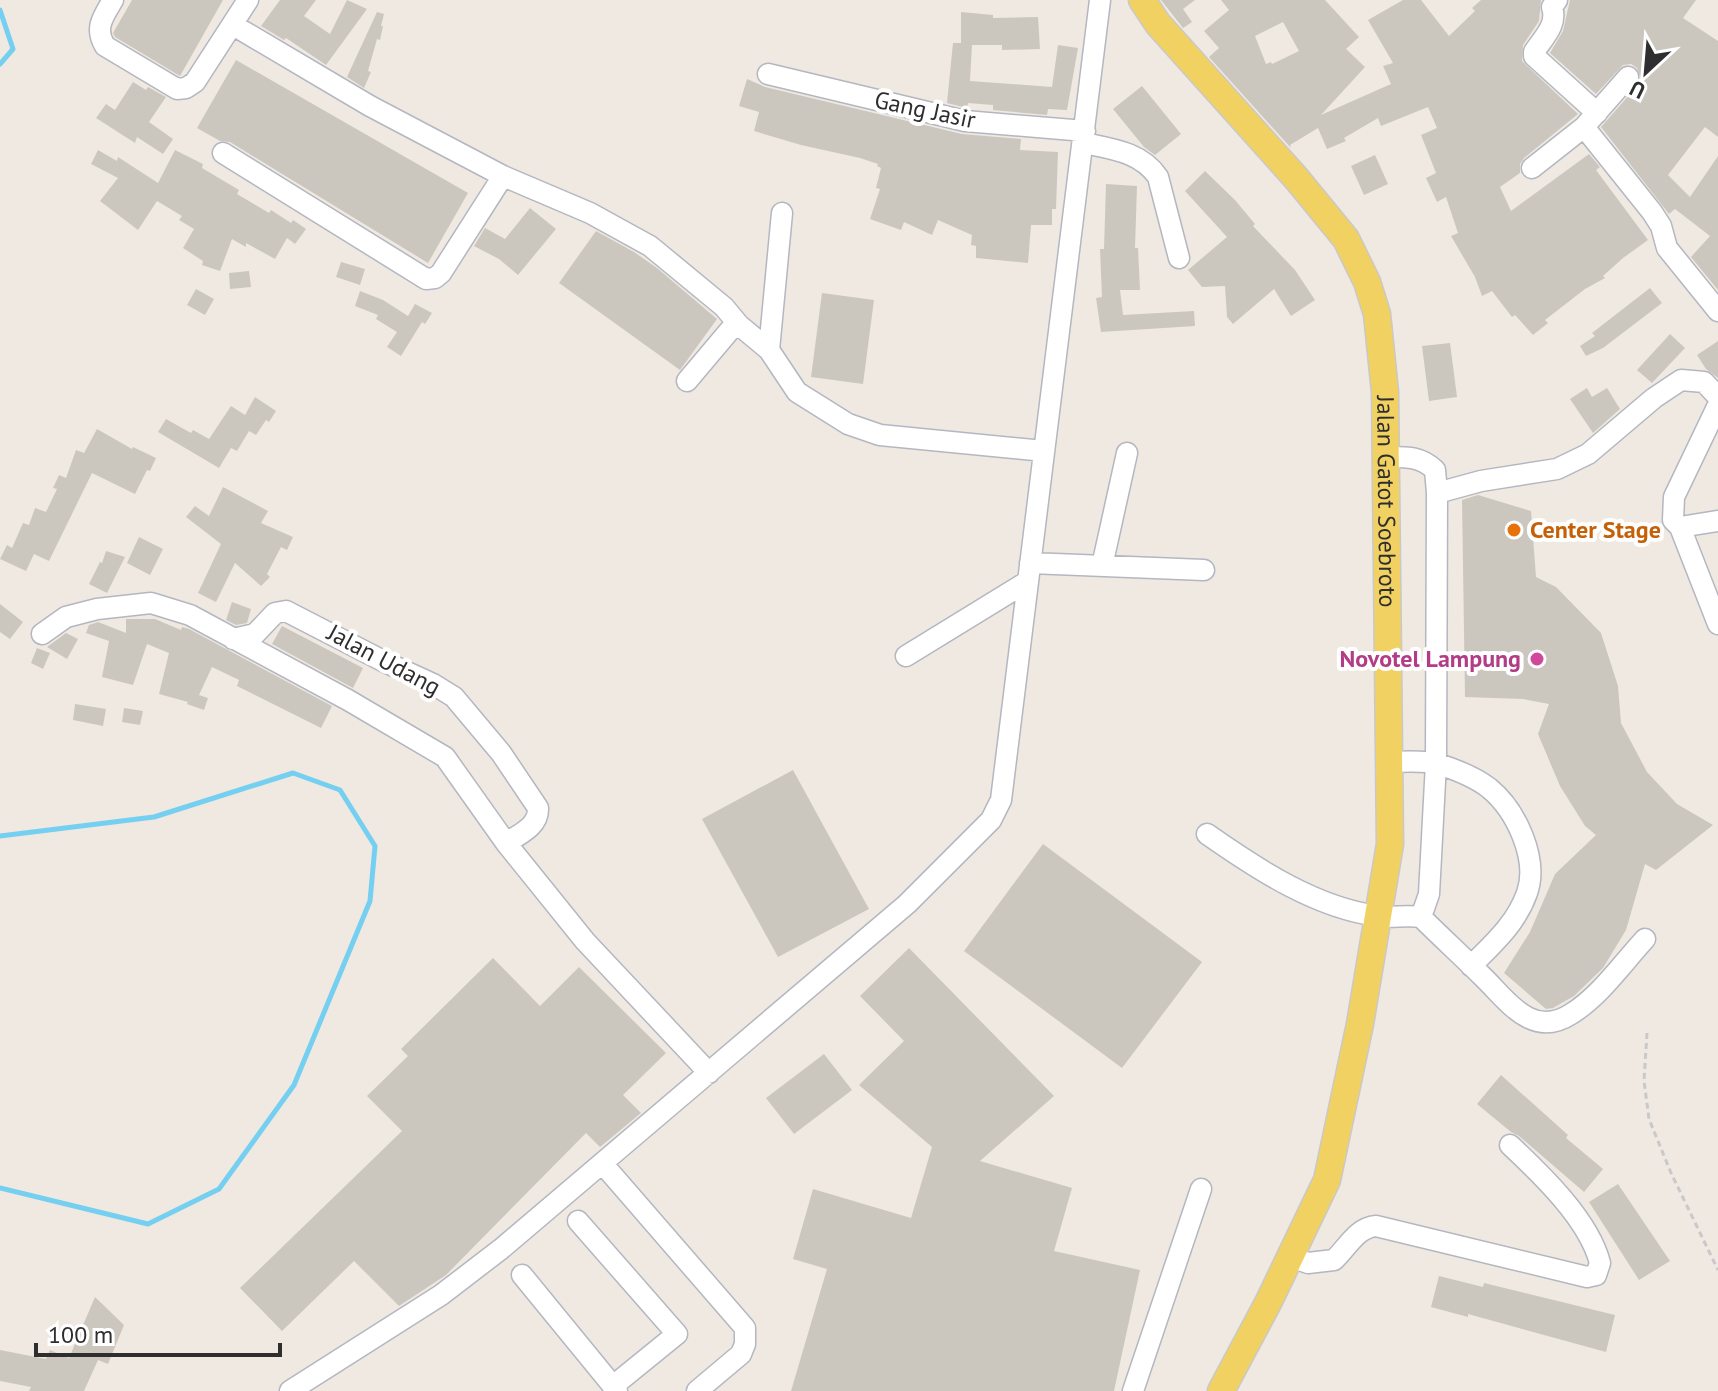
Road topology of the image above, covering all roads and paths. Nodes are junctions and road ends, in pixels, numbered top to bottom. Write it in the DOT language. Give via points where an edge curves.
graph roads {
  1 [pos="113,0"];
  2 [pos="248,0"];
  3 [pos="1100,0"];
  4 [pos="1142,0"];
  5 [pos="1557,0"];
  6 [pos="233,25"];
  7 [pos="768,74"];
  8 [pos="1628,77"];
  9 [pos="1591,120"];
  10 [pos="1084,137"];
  11 [pos="223,153"];
  12 [pos="1532,168"];
  13 [pos="503,176"];
  14 [pos="782,213"];
  15 [pos="1179,258"];
  16 [pos="1718,311"];
  17 [pos="739,325"];
  18 [pos="769,350"];
  19 [pos="687,381"];
  20 [pos="1718,397"];
  21 [pos="1718,405"];
  22 [pos="1044,451"];
  23 [pos="1127,453"];
  24 [pos="1387,457"];
  25 [pos="1437,493"];
  26 [pos="1718,521"];
  27 [pos="1680,527"];
  28 [pos="1102,566"];
  29 [pos="1204,570"];
  30 [pos="1029,572"];
  31 [pos="1718,624"];
  32 [pos="42,634"];
  33 [pos="233,639"];
  34 [pos="906,656"];
  35 [pos="1389,762"];
  36 [pos="1436,763"];
  37 [pos="1207,834"];
  38 [pos="506,843"];
  39 [pos="1380,916"];
  40 [pos="1421,917"];
  41 [pos="1645,939"];
  42 [pos="1471,966"];
  43 [pos="1647,1033"];
  44 [pos="709,1073"];
  45 [pos="1510,1145"];
  46 [pos="602,1163"];
  47 [pos="1201,1189"];
  48 [pos="578,1221"];
  49 [pos="1291,1257"];
  50 [pos="1718,1270"];
  51 [pos="522,1275"];
  52 [pos="615,1389"];
  53 [pos="290,1391"];
  54 [pos="697,1391"];
  55 [pos="1133,1391"];
  56 [pos="1221,1391"];
  1 -- 6 [label="street" via="99,23 105,46 177,89 195,82"];
  2 -- 6 [label="street"];
  3 -- 10 [label="street"];
  4 -- 24 [label="main road, Jalan Gatot Soebroto" via="1346,239 1377,314"];
  5 -- 9 [label="street" via="1553,25 1534,56"];
  6 -- 13 [label="street"];
  7 -- 10 [label="street, Gang Jasir" via="965,121"];
  8 -- 9 [label="street"];
  9 -- 12 [label="street"];
  9 -- 16 [label="street" via="1661,226 1667,248"];
  10 -- 15 [label="street, Gang Jasir" via="1151,166"];
  10 -- 22 [label="street"];
  11 -- 13 [label="street" via="426,279 441,273"];
  13 -- 17 [label="street" via="650,246"];
  14 -- 18 [label="street"];
  17 -- 18 [label="street"];
  17 -- 19 [label="street"];
  18 -- 22 [label="street" via="797,392 848,424 880,435"];
  20 -- 25 [label="street" via="1704,382 1681,380 1568,464"];
  21 -- 27 [label="street" via="1674,497 1673,520"];
  22 -- 30 [label="street"];
  23 -- 28 [label="street"];
  24 -- 25 [label="street" via="1427,462 1435,470"];
  24 -- 35 [label="main road, Jalan Gatot Soebroto"];
  25 -- 36 [label="street"];
  26 -- 27 [label="street"];
  27 -- 31 [label="street"];
  28 -- 29 [label="street"];
  28 -- 30 [label="street"];
  30 -- 34 [label="street"];
  30 -- 44 [label="street" via="1001,800 991,820 907,904"];
  32 -- 33 [label="street" via="66,617 151,603 190,615"];
  33 -- 38 [label="street" via="445,757"];
  33 -- 38 [label="street, Jalan Udang" via="255,634 275,613 286,611 454,697 538,808 533,825"];
  35 -- 36 [label="street"];
  35 -- 39 [label="main road, Jalan Gatot Soebroto" via="1390,844"];
  36 -- 40 [label="street" via="1429,894"];
  36 -- 42 [label="street" via="1489,788 1511,814 1532,870 1512,924"];
  37 -- 39 [label="street" via="1265,874 1345,909"];
  38 -- 44 [label="street" via="585,941"];
  39 -- 40 [label="street"];
  39 -- 49 [label="main road, Jalan Gatot Soebroto" via="1327,1180"];
  40 -- 42 [label="street"];
  41 -- 42 [label="street" via="1591,998 1553,1021 1537,1021 1515,1010"];
  43 -- 50 [label="path" via="1644,1081 1649,1119"];
  44 -- 46 [label="street"];
  45 -- 49 [label="street" via="1552,1185 1594,1245 1600,1263 1596,1275 1376,1226 1365,1227 1334,1260 1308,1263"];
  46 -- 53 [label="street" via="441,1295"];
  46 -- 54 [label="street" via="745,1328 741,1354"];
  47 -- 55 [label="street"];
  48 -- 52 [label="street" via="677,1334"];
  49 -- 56 [label="main road, Jalan Gatot Soebroto"];
  51 -- 52 [label="street"];
}
